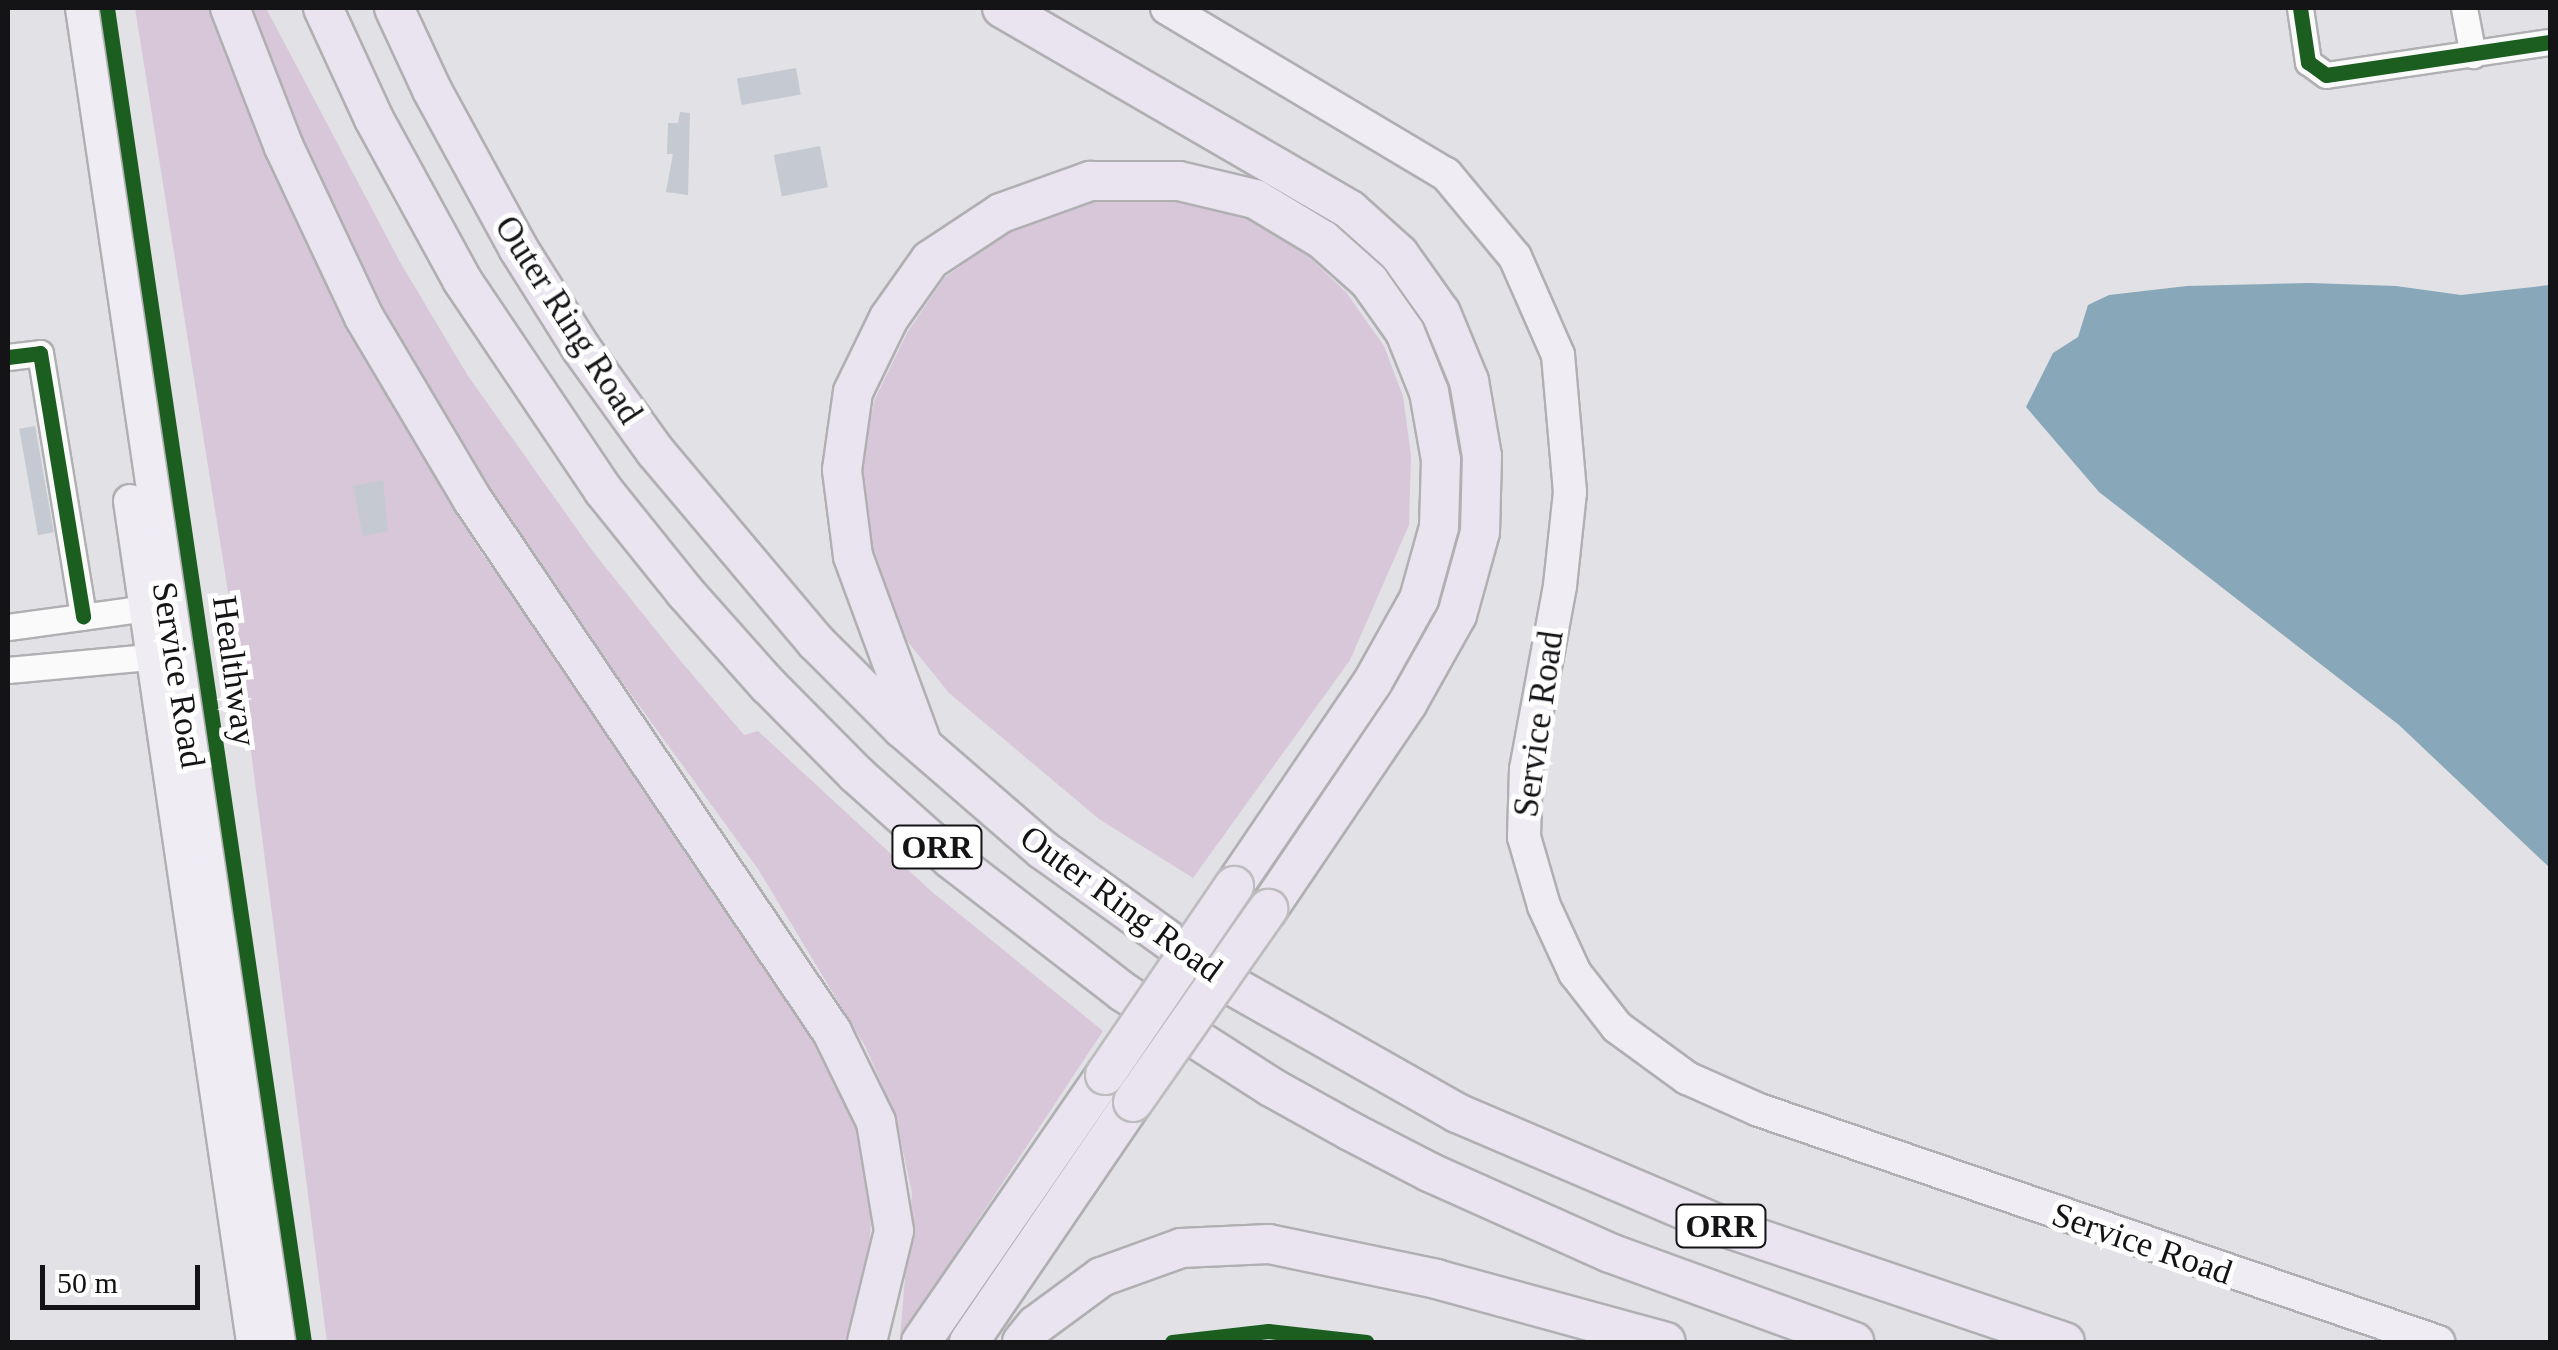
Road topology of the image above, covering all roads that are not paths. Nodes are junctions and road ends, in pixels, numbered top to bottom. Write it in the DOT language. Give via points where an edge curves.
graph roads {
  1 [pos="60,8"];
  2 [pos="82,8"];
  3 [pos="230,8"];
  4 [pos="323,8"];
  5 [pos="394,8"];
  6 [pos="1002,8"];
  7 [pos="1166,8"];
  8 [pos="2300,8"];
  9 [pos="2464,8"];
  10 [pos="2550,42"];
  11 [pos="2472,55"];
  12 [pos="116,318"];
  13 [pos="8,356"];
  14 [pos="155,607"];
  15 [pos="82,617"];
  16 [pos="8,623"];
  17 [pos="163,656"];
  18 [pos="8,670"];
  19 [pos="922,746"];
  20 [pos="253,1342"];
  21 [pos="279,1342"];
  22 [pos="867,1342"];
  23 [pos="920,1342"];
  24 [pos="969,1342"];
  25 [pos="1022,1342"];
  26 [pos="1666,1342"];
  27 [pos="1854,1342"];
  28 [pos="2066,1342"];
  29 [pos="2438,1342"];
  1 -- 12 [label="main road, Service Road"];
  2 -- 12 [label="main road, Service Road"];
  3 -- 22 [label="highway" via="284,147 364,316 472,499 832,1032 876,1122 894,1231"];
  4 -- 27 [label="highway, Outer Ring Road / ORR" via="395,161 462,280 602,490 768,685 951,859 1122,992 1350,1131 1610,1253"];
  5 -- 19 [label="highway, Outer Ring Road / ORR" via="489,197 618,400 765,586"];
  6 -- 24 [label="highway, bridge" via="1350,210 1399,254 1440,313 1469,381 1482,456 1480,532 1456,615 1407,704"];
  7 -- 29 [label="main road, Service Road" via="1446,174 1515,257 1551,338 1570,492 1526,769 1524,837 1544,906 1576,973 1616,1027 1687,1078 1758,1110"];
  8 -- 11 [label="street" via="2308,62 2326,76"];
  9 -- 11 [label="street"];
  10 -- 11 [label="street"];
  12 -- 14 [label="main road, Service Road"];
  13 -- 15 [label="street" via="40,353"];
  14 -- 15 [label="street"];
  14 -- 17 [label="main road, Service Road"];
  15 -- 16 [label="street"];
  17 -- 18 [label="street"];
  17 -- 20 [label="main road, Service Road"];
  17 -- 21 [label="main road, Service Road"];
  19 -- 23 [label="highway, bridge" via="854,556 842,470 853,392 889,318 930,260 1001,213 1090,181 1179,180 1255,199 1323,240 1369,281 1405,332 1432,409 1441,460 1439,527 1418,599 1372,683"];
  19 -- 28 [label="highway, Outer Ring Road / ORR" via="1043,850 1159,937 1396,1082 1546,1154 1722,1226"];
  25 -- 26 [label="highway" via="1102,1277 1181,1248 1269,1244 1436,1279"];
}
